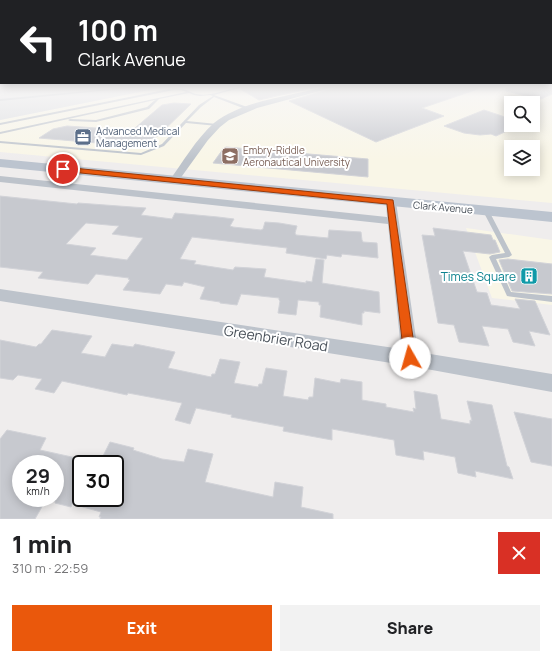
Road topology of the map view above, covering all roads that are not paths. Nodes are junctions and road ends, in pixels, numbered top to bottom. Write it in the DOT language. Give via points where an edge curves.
graph roads {
  1 [pos="64,111"];
  2 [pos="101,111"];
  3 [pos="135,111"];
  4 [pos="195,111"];
  5 [pos="243,111"];
  6 [pos="64,119"];
  7 [pos="184,122"];
  8 [pos="0,124"];
  9 [pos="217,125"];
  10 [pos="0,133"];
  11 [pos="0,142"];
  12 [pos="0,163"];
  13 [pos="0,179"];
  14 [pos="174,181"];
  15 [pos="391,202"];
  16 [pos="486,211"];
  17 [pos="552,217"];
  18 [pos="392,221"];
  19 [pos="0,295"];
  20 [pos="552,299"];
  21 [pos="410,358"];
  22 [pos="552,383"];
  1 -- 8 [label="lane"];
  2 -- 6 [label="lane"];
  3 -- 6 [label="lane" via="96,121"];
  4 -- 7 [label="lane"];
  5 -- 9 [label="street"];
  6 -- 10 [label="lane"];
  7 -- 9 [label="lane"];
  7 -- 11 [label="lane" via="163,145 141,154"];
  9 -- 14 [label="street"];
  12 -- 14 [label="main road, Clark Avenue"];
  13 -- 18 [label="street"];
  14 -- 15 [label="main road, Clark Avenue"];
  15 -- 16 [label="main road, Clark Avenue"];
  15 -- 18 [label="street"];
  16 -- 17 [label="main road, Clark Avenue"];
  16 -- 20 [label="lane" via="509,255 492,257 509,294"];
  18 -- 21 [label="street"];
  19 -- 21 [label="street, Greenbrier Road"];
  21 -- 22 [label="street, Greenbrier Road"];
}
